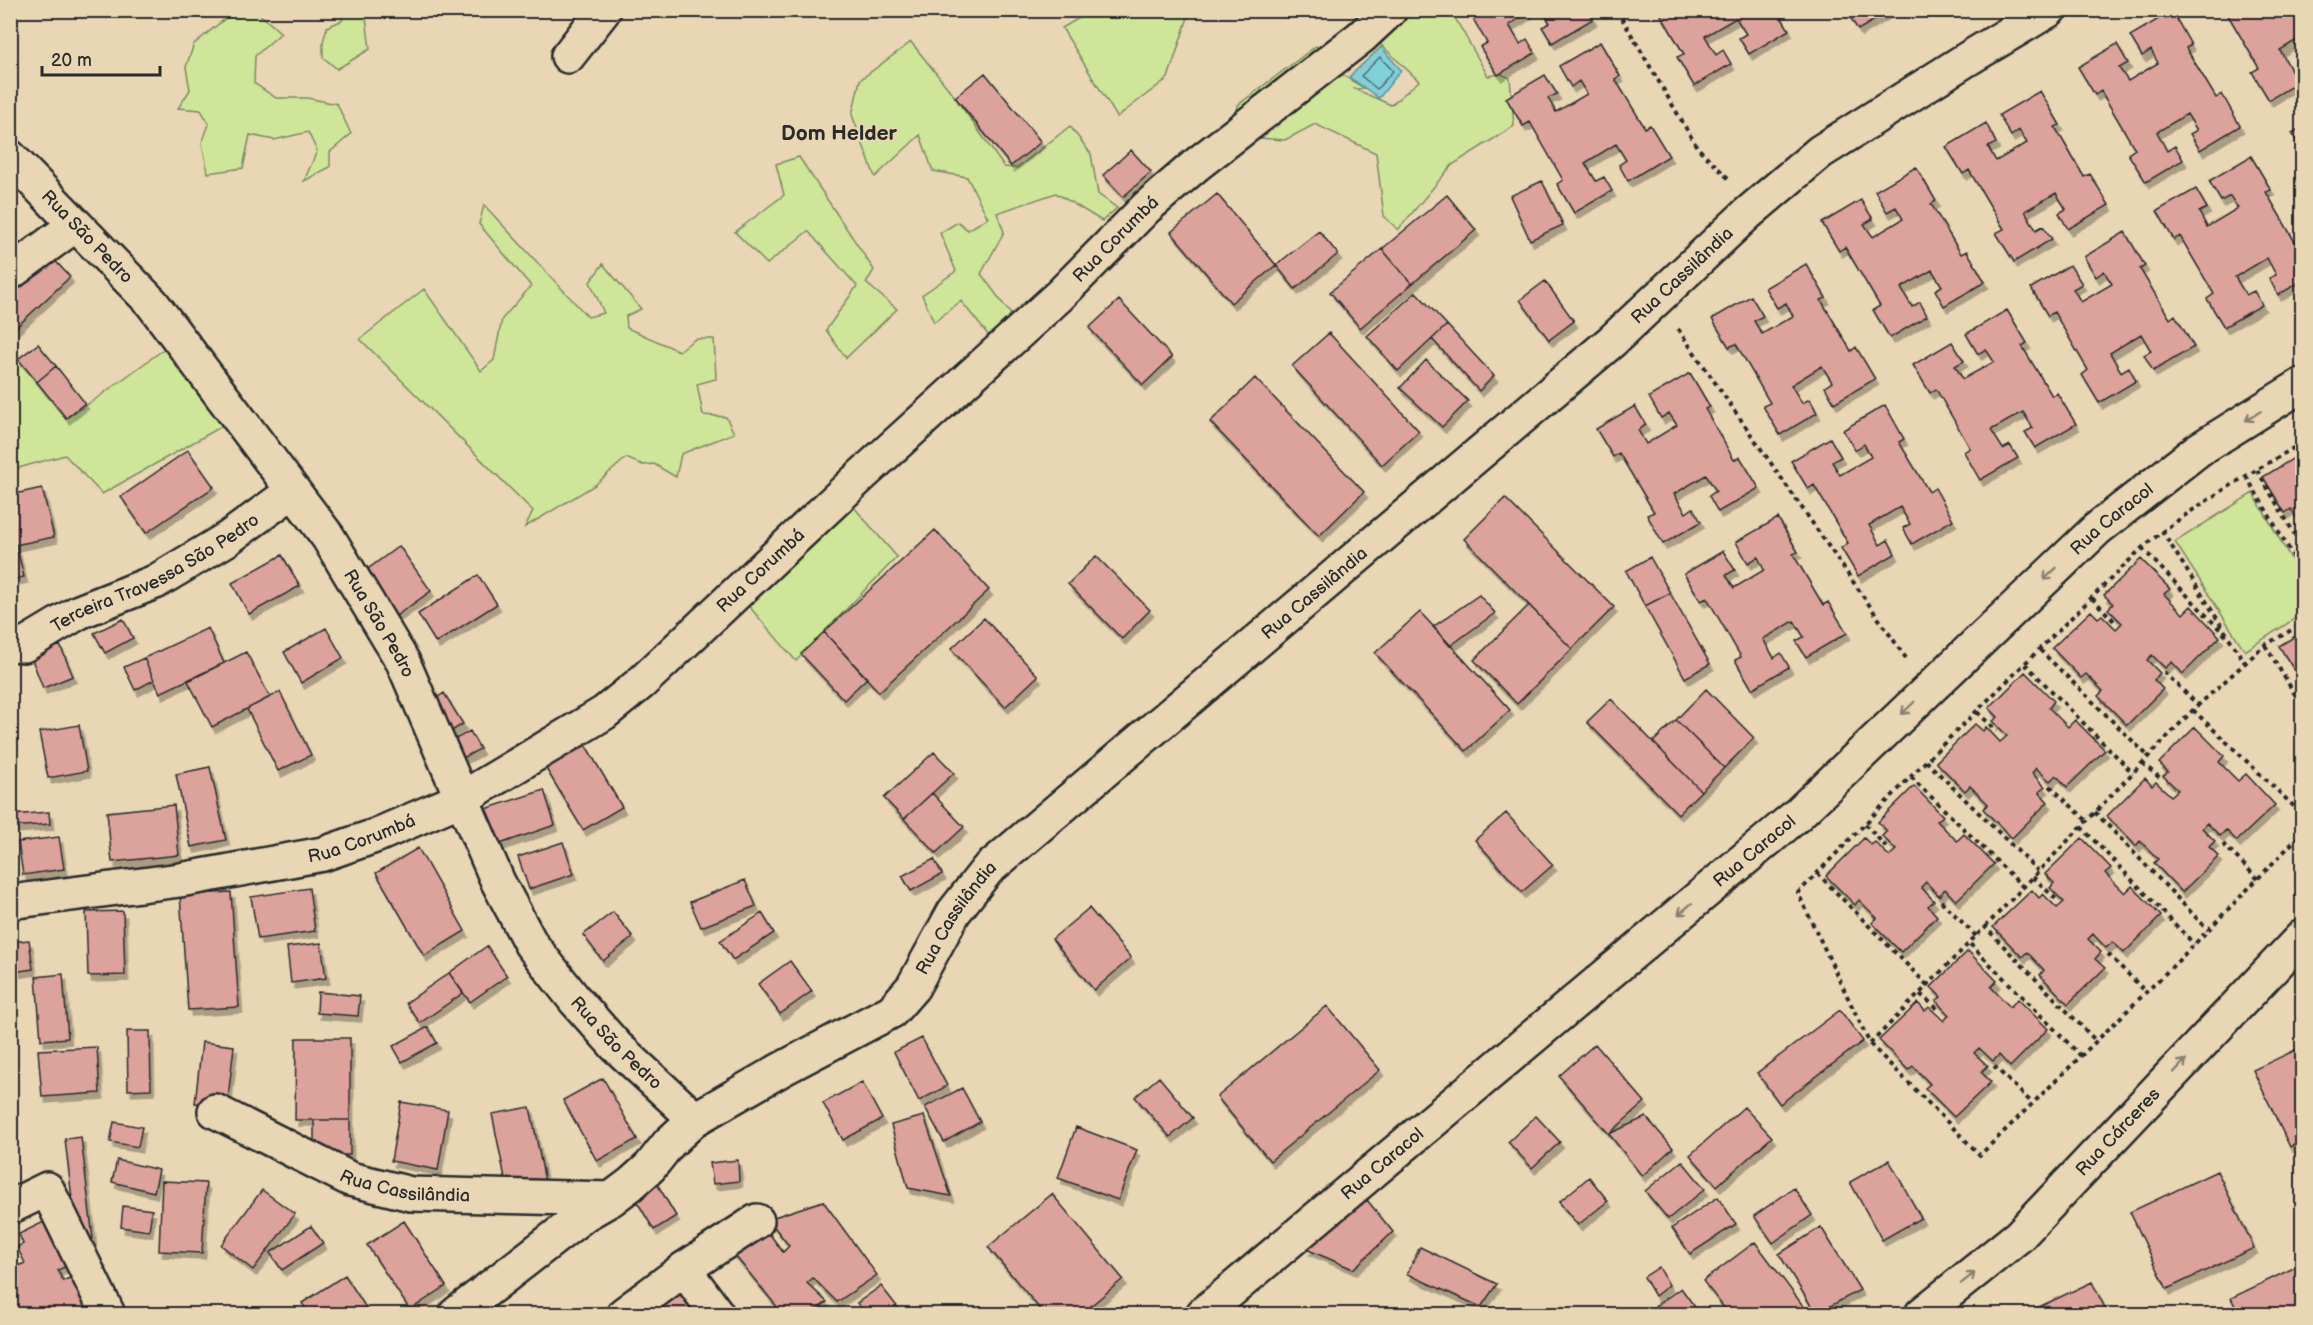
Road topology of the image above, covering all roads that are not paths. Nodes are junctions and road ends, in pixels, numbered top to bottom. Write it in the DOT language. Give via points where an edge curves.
graph roads {
  1 [pos="604,10"];
  2 [pos="1390,10"];
  3 [pos="2049,10"];
  4 [pos="568,56"];
  5 [pos="10,157"];
  6 [pos="75,225"];
  7 [pos="10,273"];
  8 [pos="2302,385"];
  9 [pos="293,491"];
  10 [pos="10,644"];
  11 [pos="461,799"];
  12 [pos="10,902"];
  13 [pos="2302,937"];
  14 [pos="215,1111"];
  15 [pos="695,1119"];
  16 [pos="611,1199"];
  17 [pos="10,1207"];
  18 [pos="757,1221"];
  19 [pos="684,1269"];
  20 [pos="108,1314"];
  21 [pos="456,1314"];
  22 [pos="624,1314"];
  23 [pos="717,1314"];
  24 [pos="1203,1314"];
  25 [pos="1922,1314"];
  1 -- 4 [label="street"];
  2 -- 11 [label="street, Rua Corumbá" via="1361,38 1147,207 1060,295 641,683 604,713"];
  3 -- 15 [label="street, Rua Cassilândia" via="1820,152 1612,341 987,870 954,912 913,987 891,1011"];
  5 -- 6 [label="street, Rua São Pedro"];
  6 -- 7 [label="street"];
  6 -- 9 [label="street, Rua São Pedro" via="152,303"];
  8 -- 24 [label="street, Rua Caracol, one-way" via="2198,450 2097,529 1796,816"];
  9 -- 10 [label="street, Terceira Travessa São Pedro" via="227,539 155,582 79,612 24,645"];
  9 -- 11 [label="street, Rua São Pedro" via="328,537 403,662"];
  11 -- 12 [label="street, Rua Corumbá" via="323,854 180,880"];
  11 -- 15 [label="street, Rua São Pedro" via="531,944 616,1046"];
  25 -- 13 [label="street, Rua Cárceres, one-way" via="2019,1236"];
  14 -- 16 [label="street, Rua Cassilândia" via="350,1179 411,1194"];
  15 -- 16 [label="street, Rua Cassilândia" via="650,1167"];
  16 -- 21 [label="street, Rua Cassilândia" via="585,1214"];
  17 -- 20 [label="street" via="47,1189"];
  18 -- 19 [label="street"];
  19 -- 22 [label="street"];
  19 -- 23 [label="street"];
}
